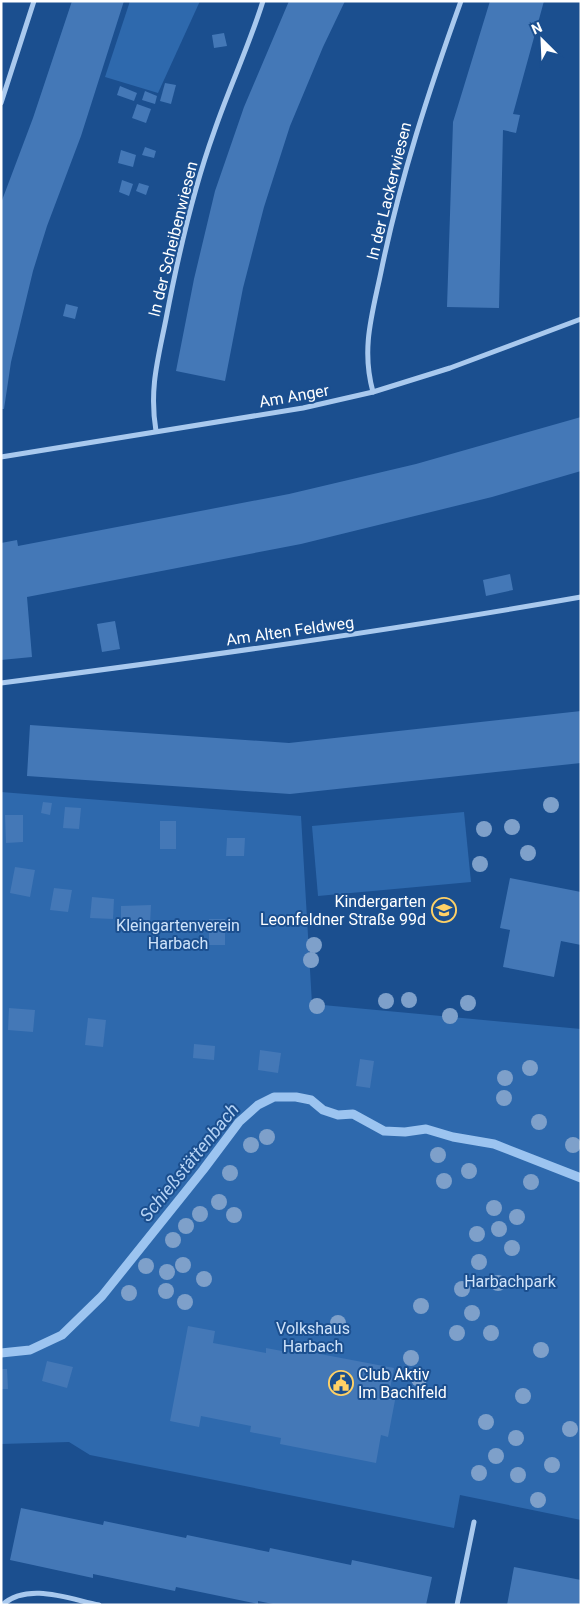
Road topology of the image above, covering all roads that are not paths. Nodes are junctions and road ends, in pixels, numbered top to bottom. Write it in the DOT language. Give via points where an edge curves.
graph roads {
  1 [pos="34,1"];
  2 [pos="263,1"];
  3 [pos="461,1"];
  4 [pos="1,103"];
  5 [pos="581,318"];
  6 [pos="373,392"];
  7 [pos="156,431"];
  8 [pos="1,457"];
  9 [pos="581,597"];
  10 [pos="1,683"];
  11 [pos="474,1522"];
  12 [pos="2,1605"];
  13 [pos="99,1605"];
  14 [pos="457,1605"];
  1 -- 4 [label="street"];
  2 -- 7 [label="street, In der Scheibenwiesen" via="191,204 152,388"];
  3 -- 6 [label="street, In der Lackerwiesen" via="404,173 386,249 366,358"];
  5 -- 6 [label="street, Am Anger" via="450,368"];
  6 -- 7 [label="street, Am Anger" via="303,408"];
  7 -- 8 [label="street, Am Anger"];
  9 -- 10 [label="street, Am Alten Feldweg" via="438,622"];
  11 -- 14 [label="street"];
  12 -- 13 [label="street" via="25,1594 44,1593"];
}
